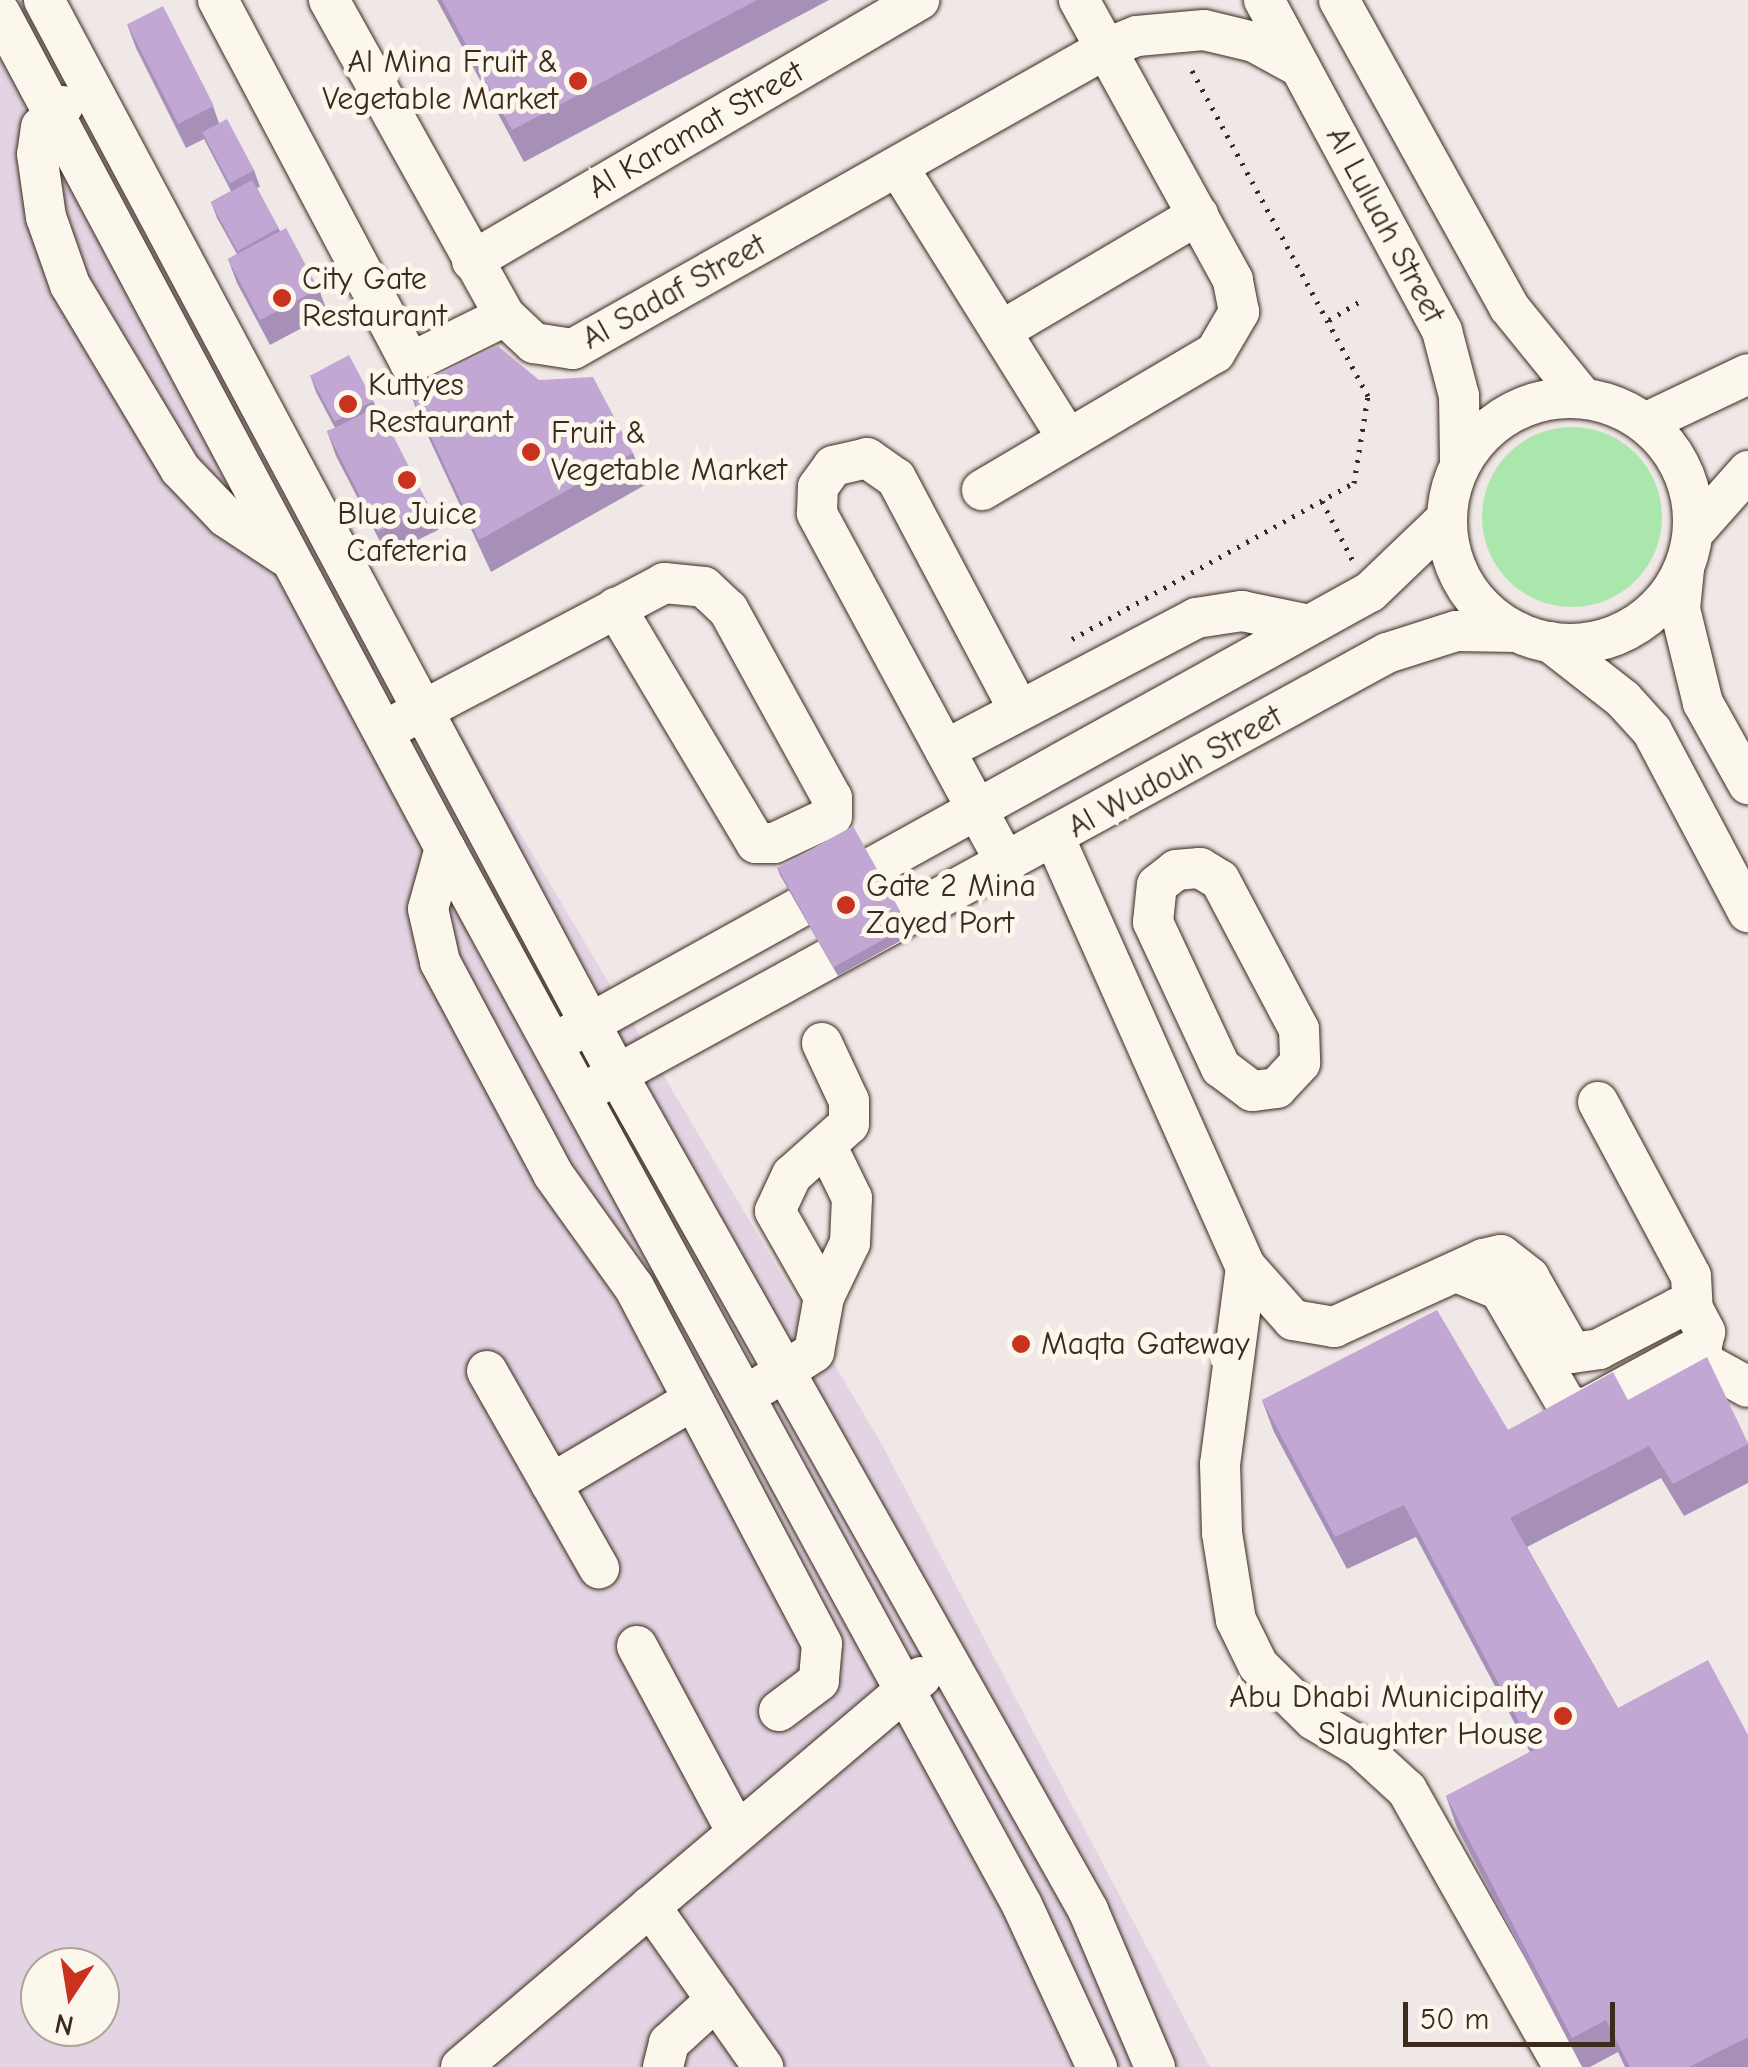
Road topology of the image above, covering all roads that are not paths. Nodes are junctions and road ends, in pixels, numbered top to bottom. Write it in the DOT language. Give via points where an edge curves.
graph roads {
  1 [pos="44,0"];
  2 [pos="218,0"];
  3 [pos="329,0"];
  4 [pos="920,0"];
  5 [pos="1080,0"];
  6 [pos="1264,0"];
  7 [pos="1339,0"];
  8 [pos="0,14"];
  9 [pos="1106,48"];
  10 [pos="1300,66"];
  11 [pos="92,90"];
  12 [pos="51,112"];
  13 [pos="898,167"];
  14 [pos="1198,215"];
  15 [pos="472,260"];
  16 [pos="505,316"];
  17 [pos="1001,331"];
  18 [pos="1748,374"];
  19 [pos="1583,398"];
  20 [pos="1645,423"];
  21 [pos="1068,440"];
  22 [pos="1460,463"];
  23 [pos="1748,471"];
  24 [pos="982,490"];
  25 [pos="1446,519"];
  26 [pos="1689,551"];
  27 [pos="288,558"];
  28 [pos="616,608"];
  29 [pos="1309,625"];
  30 [pos="1534,637"];
  31 [pos="424,710"];
  32 [pos="1019,710"];
  33 [pos="382,732"];
  34 [pos="945,750"];
  35 [pos="1748,784"];
  36 [pos="977,810"];
  37 [pos="1055,839"];
  38 [pos="445,848"];
  39 [pos="1007,865"];
  40 [pos="1748,912"];
  41 [pos="1181,982"];
  42 [pos="1132,1009"];
  43 [pos="590,1023"];
  44 [pos="822,1043"];
  45 [pos="552,1044"];
  46 [pos="618,1074"];
  47 [pos="579,1095"];
  48 [pos="1598,1102"];
  49 [pos="828,1149"];
  50 [pos="1246,1267"];
  51 [pos="1459,1273"];
  52 [pos="824,1297"];
  53 [pos="1693,1309"];
  54 [pos="1688,1354"];
  55 [pos="488,1370"];
  56 [pos="785,1373"];
  57 [pos="1748,1387"];
  58 [pos="742,1396"];
  59 [pos="693,1400"];
  60 [pos="551,1484"];
  61 [pos="598,1568"];
  62 [pos="859,1612"];
  63 [pos="809,1620"];
  64 [pos="637,1646"];
  65 [pos="943,1658"];
  66 [pos="902,1692"];
  67 [pos="779,1711"];
  68 [pos="736,1831"];
  69 [pos="650,1906"];
  70 [pos="716,2000"];
  71 [pos="461,2067"];
  72 [pos="663,2067"];
  73 [pos="763,2067"];
  74 [pos="1097,2067"];
  75 [pos="1155,2067"];
  76 [pos="1564,2067"];
  1 -- 11 [label="street"];
  2 -- 16 [label="street" via="410,363"];
  3 -- 15 [label="street, Al Sadaf Street"];
  4 -- 15 [label="street, Al Karamat Street"];
  5 -- 9 [label="street"];
  6 -- 10 [label="street, Al Luluah Street"];
  7 -- 19 [label="street, Al Luluah Street" via="1509,307"];
  8 -- 12 [label="street"];
  9 -- 10 [label="street, Al Sadaf Street" via="1154,33 1204,30 1254,42"];
  9 -- 13 [label="street, Al Sadaf Street"];
  9 -- 14 [label="street"];
  10 -- 22 [label="street, Al Luluah Street" via="1442,331 1459,396"];
  11 -- 12 [label="street"];
  11 -- 31 [label="street"];
  12 -- 27 [label="street"];
  12 -- 27 [label="street" via="41,127 39,183 70,285 180,469 226,517"];
  13 -- 16 [label="street, Al Sadaf Street" via="573,348 534,343"];
  13 -- 17 [label="street"];
  14 -- 17 [label="street"];
  14 -- 21 [label="street" via="1238,296 1235,328 1215,354"];
  15 -- 16 [label="street, Al Sadaf Street"];
  17 -- 21 [label="street"];
  18 -- 20 [label="street"];
  19 -- 20 [label="street"];
  19 -- 22 [label="street" via="1546,400 1512,412 1482,434"];
  20 -- 26 [label="street" via="1684,472"];
  21 -- 24 [label="street"];
  22 -- 25 [label="street"];
  23 -- 26 [label="street"];
  25 -- 29 [label="street, Al Wudouh Street" via="1380,583"];
  25 -- 30 [label="street" via="1465,586 1488,613"];
  26 -- 30 [label="street" via="1644,620 1583,644"];
  26 -- 35 [label="street" via="1680,609 1703,703"];
  27 -- 33 [label="street"];
  28 -- 28 [label="street" via="664,583 704,586 728,609 832,798 832,816 774,843 756,842"];
  28 -- 31 [label="street"];
  29 -- 32 [label="street" via="1242,611 1196,618"];
  29 -- 36 [label="street, Al Wudouh Street"];
  30 -- 37 [label="street, Al Wudouh Street" via="1456,631 1387,653"];
  30 -- 40 [label="street" via="1623,698 1652,731"];
  31 -- 33 [label="street"];
  31 -- 43 [label="street"];
  32 -- 34 [label="street"];
  32 -- 34 [label="street" via="896,478 868,458 834,466 818,487 817,513"];
  33 -- 38 [label="street"];
  34 -- 36 [label="street"];
  36 -- 39 [label="street"];
  36 -- 43 [label="street, Al Wudouh Street"];
  37 -- 39 [label="street, Al Wudouh Street"];
  37 -- 42 [label="street"];
  38 -- 45 [label="street"];
  38 -- 59 [label="street" via="428,909 440,962 553,1174 620,1265"];
  39 -- 46 [label="street, Al Wudouh Street"];
  41 -- 41 [label="street" via="1228,1079 1264,1091 1295,1073 1303,1052 1299,1029 1220,880 1200,868 1176,870 1152,896 1153,922"];
  41 -- 42 [label="street"];
  42 -- 50 [label="street"];
  43 -- 45 [label="street, Al Wudouh Street"];
  43 -- 46 [label="street"];
  44 -- 49 [label="street" via="850,1101 849,1124"];
  45 -- 47 [label="street"];
  46 -- 47 [label="street, Al Wudouh Street"];
  46 -- 56 [label="street"];
  47 -- 58 [label="street"];
  48 -- 53 [label="street" via="1691,1276"];
  49 -- 52 [label="street" via="852,1198 850,1243"];
  49 -- 52 [label="street" via="792,1175 775,1212"];
  50 -- 51 [label="street" via="1293,1320 1334,1328"];
  50 -- 76 [label="street" via="1220,1464 1222,1533 1236,1620 1258,1665 1314,1720 1360,1747 1407,1790"];
  51 -- 53 [label="street" via="1501,1255 1518,1262 1572,1353 1600,1349 1678,1308"];
  51 -- 54 [label="street" via="1500,1290 1568,1407 1586,1408"];
  52 -- 56 [label="street" via="814,1352"];
  53 -- 54 [label="street" via="1705,1332 1702,1346"];
  54 -- 57 [label="street"];
  55 -- 60 [label="street"];
  56 -- 58 [label="street"];
  56 -- 65 [label="street"];
  58 -- 62 [label="street"];
  59 -- 60 [label="street"];
  59 -- 63 [label="street"];
  60 -- 61 [label="street"];
  62 -- 63 [label="street"];
  62 -- 66 [label="street"];
  63 -- 67 [label="street" via="824,1654 823,1672 813,1688"];
  64 -- 68 [label="street"];
  65 -- 66 [label="street"];
  65 -- 75 [label="street" via="1088,1910"];
  66 -- 68 [label="street"];
  66 -- 74 [label="street" via="1022,1905"];
  68 -- 69 [label="street"];
  69 -- 70 [label="street"];
  69 -- 71 [label="street"];
  70 -- 72 [label="street" via="669,2042"];
  70 -- 73 [label="street"];
}
